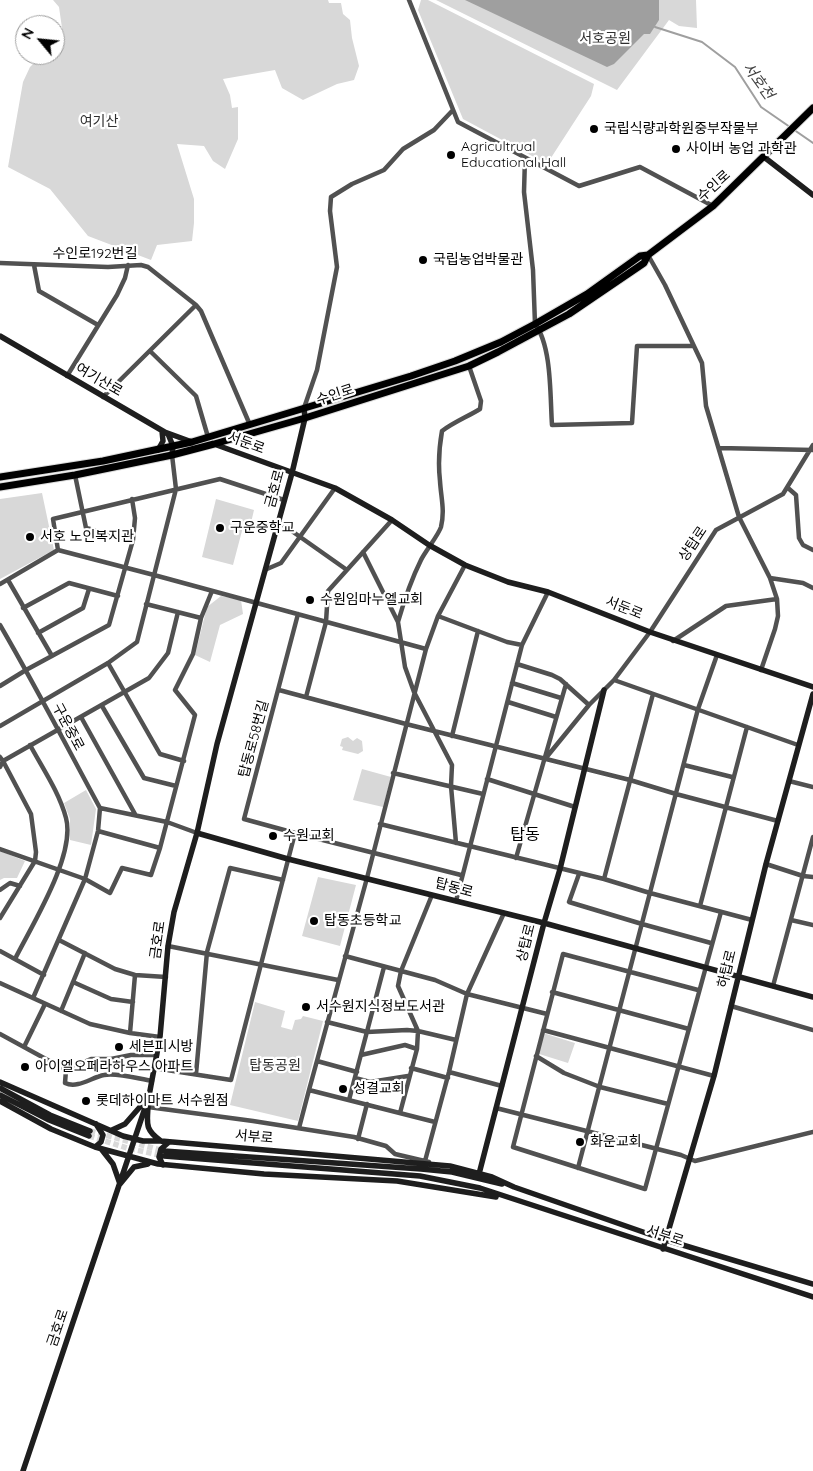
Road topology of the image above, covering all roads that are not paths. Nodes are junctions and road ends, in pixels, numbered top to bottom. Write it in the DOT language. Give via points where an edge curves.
graph roads {
  1 [pos="409,0"];
  2 [pos="453,110"];
  3 [pos="811,110"];
  4 [pos="764,157"];
  5 [pos="525,158"];
  6 [pos="813,195"];
  7 [pos="712,206"];
  8 [pos="648,255"];
  9 [pos="0,263"];
  10 [pos="34,265"];
  11 [pos="128,265"];
  12 [pos="196,305"];
  13 [pos="535,324"];
  14 [pos="98,326"];
  15 [pos="540,330"];
  16 [pos="0,336"];
  17 [pos="694,346"];
  18 [pos="150,351"];
  19 [pos="469,366"];
  20 [pos="67,376"];
  21 [pos="103,397"];
  22 [pos="304,408"];
  23 [pos="305,418"];
  24 [pos="250,424"];
  25 [pos="162,431"];
  26 [pos="208,437"];
  27 [pos="192,442"];
  28 [pos="214,444"];
  29 [pos="173,446"];
  30 [pos="719,448"];
  31 [pos="812,448"];
  32 [pos="158,450"];
  33 [pos="172,455"];
  34 [pos="292,473"];
  35 [pos="75,475"];
  36 [pos="0,477"];
  37 [pos="0,486"];
  38 [pos="335,488"];
  39 [pos="788,488"];
  40 [pos="176,489"];
  41 [pos="132,499"];
  42 [pos="284,500"];
  43 [pos="82,511"];
  44 [pos="739,517"];
  45 [pos="392,520"];
  46 [pos="279,522"];
  47 [pos="300,537"];
  48 [pos="132,540"];
  49 [pos="429,545"];
  50 [pos="58,550"];
  51 [pos="813,550"];
  52 [pos="363,552"];
  53 [pos="465,565"];
  54 [pos="125,568"];
  55 [pos="267,569"];
  56 [pos="347,570"];
  57 [pos="154,575"];
  58 [pos="770,578"];
  59 [pos="8,580"];
  60 [pos="0,584"];
  61 [pos="813,588"];
  62 [pos="89,589"];
  63 [pos="212,591"];
  64 [pos="548,592"];
  65 [pos="118,596"];
  66 [pos="777,598"];
  67 [pos="256,603"];
  68 [pos="146,604"];
  69 [pos="23,608"];
  70 [pos="178,612"];
  71 [pos="298,614"];
  72 [pos="438,616"];
  73 [pos="201,618"];
  74 [pos="326,622"];
  75 [pos="398,622"];
  76 [pos="0,626"];
  77 [pos="478,632"];
  78 [pos="650,632"];
  79 [pos="38,633"];
  80 [pos="673,641"];
  81 [pos="401,642"];
  82 [pos="522,645"];
  83 [pos="426,649"];
  84 [pos="717,655"];
  85 [pos="52,656"];
  86 [pos="108,663"];
  87 [pos="517,664"];
  88 [pos="26,670"];
  89 [pos="761,670"];
  90 [pos="614,680"];
  91 [pos="512,683"];
  92 [pos="566,684"];
  93 [pos="0,685"];
  94 [pos="813,687"];
  95 [pos="279,690"];
  96 [pos="604,690"];
  97 [pos="414,692"];
  98 [pos="126,693"];
  99 [pos="653,694"];
  100 [pos="813,694"];
  101 [pos="306,698"];
  102 [pos="561,698"];
  103 [pos="42,701"];
  104 [pos="508,702"];
  105 [pos="589,705"];
  106 [pos="102,706"];
  107 [pos="698,710"];
  108 [pos="81,717"];
  109 [pos="556,717"];
  110 [pos="406,724"];
  111 [pos="0,726"];
  112 [pos="747,727"];
  113 [pos="57,730"];
  114 [pos="433,731"];
  115 [pos="452,736"];
  116 [pos="30,745"];
  117 [pos="798,745"];
  118 [pos="495,747"];
  119 [pos="2,759"];
  120 [pos="544,759"];
  121 [pos="184,761"];
  122 [pos="684,765"];
  123 [pos="0,767"];
  124 [pos="586,770"];
  125 [pos="393,774"];
  126 [pos="732,778"];
  127 [pos="487,779"];
  128 [pos="630,780"];
  129 [pos="789,781"];
  130 [pos="176,786"];
  131 [pos="451,786"];
  132 [pos="813,788"];
  133 [pos="483,794"];
  134 [pos="676,794"];
  135 [pos="535,795"];
  136 [pos="575,806"];
  137 [pos="100,808"];
  138 [pos="725,808"];
  139 [pos="134,814"];
  140 [pos="778,821"];
  141 [pos="167,822"];
  142 [pos="380,824"];
  143 [pos="98,831"];
  144 [pos="197,833"];
  145 [pos="295,833"];
  146 [pos="813,836"];
  147 [pos="456,843"];
  148 [pos="469,846"];
  149 [pos="160,848"];
  150 [pos="0,849"];
  151 [pos="373,853"];
  152 [pos="516,858"];
  153 [pos="288,859"];
  154 [pos="35,861"];
  155 [pos="766,864"];
  156 [pos="560,869"];
  157 [pos="60,870"];
  158 [pos="579,874"];
  159 [pos="461,875"];
  160 [pos="802,876"];
  161 [pos="813,877"];
  162 [pos="366,878"];
  163 [pos="604,879"];
  164 [pos="85,880"];
  165 [pos="283,880"];
  166 [pos="20,886"];
  167 [pos="0,890"];
  168 [pos="650,893"];
  169 [pos="432,895"];
  170 [pos="456,901"];
  171 [pos="700,906"];
  172 [pos="721,912"];
  173 [pos="504,913"];
  174 [pos="0,918"];
  175 [pos="752,920"];
  176 [pos="791,920"];
  177 [pos="544,923"];
  178 [pos="642,924"];
  179 [pos="813,925"];
  180 [pos="59,940"];
  181 [pos="711,943"];
  182 [pos="168,946"];
  183 [pos="635,949"];
  184 [pos="0,951"];
  185 [pos="207,952"];
  186 [pos="85,953"];
  187 [pos="345,956"];
  188 [pos="15,959"];
  189 [pos="261,965"];
  190 [pos="384,967"];
  191 [pos="704,968"];
  192 [pos="401,971"];
  193 [pos="630,972"];
  194 [pos="44,975"];
  195 [pos="135,975"];
  196 [pos="166,977"];
  197 [pos="738,977"];
  198 [pos="338,980"];
  199 [pos="73,982"];
  200 [pos="0,983"];
  201 [pos="773,986"];
  202 [pos="698,990"];
  203 [pos="552,992"];
  204 [pos="467,994"];
  205 [pos="813,997"];
  206 [pos="33,998"];
  207 [pos="133,1002"];
  208 [pos="45,1004"];
  209 [pos="731,1006"];
  210 [pos="522,1008"];
  211 [pos="61,1011"];
  212 [pos="620,1011"];
  213 [pos="547,1014"];
  214 [pos="327,1022"];
  215 [pos="689,1029"];
  216 [pos="543,1030"];
  217 [pos="813,1030"];
  218 [pos="418,1031"];
  219 [pos="367,1032"];
  220 [pos="130,1033"];
  221 [pos="0,1034"];
  222 [pos="160,1037"];
  223 [pos="456,1040"];
  224 [pos="24,1047"];
  225 [pos="611,1047"];
  226 [pos="417,1049"];
  227 [pos="157,1055"];
  228 [pos="361,1055"];
  229 [pos="536,1056"];
  230 [pos="316,1061"];
  231 [pos="679,1066"];
  232 [pos="154,1068"];
  233 [pos="411,1068"];
  234 [pos="66,1070"];
  235 [pos="357,1072"];
  236 [pos="449,1072"];
  237 [pos="196,1074"];
  238 [pos="408,1076"];
  239 [pos="714,1076"];
  240 [pos="355,1078"];
  241 [pos="448,1078"];
  242 [pos="152,1081"];
  243 [pos="0,1082"];
  244 [pos="502,1086"];
  245 [pos="600,1087"];
  246 [pos="0,1088"];
  247 [pos="309,1090"];
  248 [pos="0,1094"];
  249 [pos="149,1096"];
  250 [pos="349,1100"];
  251 [pos="0,1102"];
  252 [pos="367,1104"];
  253 [pos="668,1104"];
  254 [pos="148,1107"];
  255 [pos="496,1108"];
  256 [pos="400,1114"];
  257 [pos="521,1115"];
  258 [pos="435,1122"];
  259 [pos="96,1124"];
  260 [pos="299,1128"];
  261 [pos="112,1130"];
  262 [pos="587,1131"];
  263 [pos="813,1132"];
  264 [pos="135,1139"];
  265 [pos="358,1139"];
  266 [pos="161,1141"];
  267 [pos="169,1142"];
  268 [pos="98,1148"];
  269 [pos="656,1148"];
  270 [pos="130,1157"];
  271 [pos="689,1159"];
  272 [pos="425,1161"];
  273 [pos="160,1164"];
  274 [pos="442,1165"];
  275 [pos="578,1168"];
  276 [pos="479,1174"];
  277 [pos="120,1184"];
  278 [pos="514,1187"];
  279 [pos="510,1199"];
  280 [pos="666,1240"];
  281 [pos="663,1249"];
  282 [pos="813,1284"];
  283 [pos="813,1297"];
  284 [pos="23,1471"];
  1 -- 2 [label="street"];
  2 -- 5 [label="street" via="458,122"];
  2 -- 22 [label="street" via="434,130 403,149 384,170 331,197 337,267 317,370"];
  3 -- 4 [label="main road, 수인로"];
  4 -- 6 [label="street"];
  4 -- 7 [label="main road, 수인로"];
  5 -- 7 [label="street" via="578,186 640,167"];
  5 -- 13 [label="street" via="524,192"];
  7 -- 8 [label="main road, 수인로"];
  8 -- 13 [label="main road, 수인로" via="640,256 587,294"];
  8 -- 15 [label="main road, 수인로" via="644,263"];
  8 -- 17 [label="street"];
  9 -- 10 [label="street, 수인로192번길"];
  10 -- 11 [label="street, 수인로192번길"];
  10 -- 14 [label="street" via="39,291"];
  11 -- 12 [label="street, 수인로192번길" via="148,267"];
  11 -- 14 [label="street" via="126,278"];
  12 -- 18 [label="street"];
  12 -- 24 [label="street, 수인로192번길"];
  13 -- 15 [label="street"];
  13 -- 22 [label="main road, 수인로" via="455,360"];
  14 -- 20 [label="street"];
  15 -- 17 [label="street" via="545,344 552,425 632,423 637,346"];
  15 -- 19 [label="main road, 수인로"];
  16 -- 20 [label="street, 여기산로"];
  17 -- 30 [label="street" via="702,364 706,406"];
  18 -- 21 [label="street"];
  18 -- 26 [label="street" via="196,396"];
  19 -- 23 [label="main road, 수인로"];
  19 -- 49 [label="street" via="481,401 480,409 442,431 438,460 444,508 441,530"];
  20 -- 21 [label="street, 여기산로"];
  21 -- 25 [label="street, 여기산로"];
  22 -- 23 [label="street, 금호로"];
  22 -- 24 [label="main road, 수인로"];
  23 -- 28 [label="main road, 수인로"];
  23 -- 34 [label="street, 금호로"];
  24 -- 26 [label="main road, 수인로"];
  25 -- 27 [label="street"];
  25 -- 29 [label="street, 여기산로" via="168,434"];
  25 -- 32 [label="street" via="163,441"];
  26 -- 27 [label="main road, 수인로"];
  27 -- 29 [label="main road, 수인로"];
  28 -- 33 [label="main road, 수인로"];
  28 -- 34 [label="street, 서둔로"];
  29 -- 32 [label="main road, 수인로"];
  29 -- 33 [label="street"];
  30 -- 31 [label="street"];
  30 -- 44 [label="street"];
  31 -- 39 [label="street, 상탑로"];
  32 -- 36 [label="main road, 수인로"];
  33 -- 35 [label="main road, 수인로"];
  33 -- 40 [label="street"];
  34 -- 38 [label="street, 서둔로"];
  34 -- 42 [label="street, 금호로"];
  35 -- 37 [label="main road, 수인로"];
  35 -- 43 [label="street"];
  38 -- 45 [label="street, 서둔로"];
  38 -- 47 [label="street"];
  39 -- 44 [label="street, 상탑로" via="768,503"];
  39 -- 51 [label="street" via="796,495 799,538 803,545"];
  40 -- 41 [label="street"];
  40 -- 42 [label="street" via="220,479"];
  40 -- 57 [label="street"];
  41 -- 43 [label="street"];
  41 -- 48 [label="street" via="135,518"];
  42 -- 46 [label="street, 금호로"];
  43 -- 48 [label="street" via="86,528"];
  43 -- 50 [label="street" via="53,519"];
  44 -- 58 [label="street"];
  44 -- 78 [label="street, 상탑로" via="716,530"];
  45 -- 49 [label="street, 서둔로"];
  45 -- 52 [label="street"];
  46 -- 47 [label="street"];
  46 -- 55 [label="street, 금호로"];
  47 -- 55 [label="street" via="281,563"];
  47 -- 56 [label="street"];
  48 -- 54 [label="street"];
  49 -- 53 [label="street, 서둔로"];
  49 -- 75 [label="street" via="406,595"];
  50 -- 54 [label="street"];
  50 -- 59 [label="street"];
  52 -- 56 [label="street"];
  52 -- 75 [label="street"];
  53 -- 64 [label="street, 서둔로" via="508,582"];
  53 -- 72 [label="street"];
  54 -- 57 [label="street"];
  54 -- 65 [label="street"];
  55 -- 67 [label="street, 금호로"];
  56 -- 74 [label="street" via="328,591"];
  57 -- 63 [label="street"];
  57 -- 68 [label="street"];
  58 -- 61 [label="street" via="803,583"];
  58 -- 66 [label="street"];
  59 -- 60 [label="street"];
  59 -- 69 [label="street"];
  62 -- 65 [label="street"];
  62 -- 69 [label="street" via="69,584"];
  62 -- 79 [label="street" via="83,608"];
  63 -- 67 [label="street"];
  63 -- 73 [label="street"];
  64 -- 78 [label="street, 서둔로"];
  64 -- 82 [label="street"];
  65 -- 85 [label="street" via="109,625"];
  66 -- 80 [label="street" via="726,606"];
  66 -- 89 [label="street" via="778,616"];
  67 -- 71 [label="street"];
  67 -- 144 [label="street, 금호로" via="217,744"];
  68 -- 70 [label="street"];
  68 -- 86 [label="street" via="137,642"];
  69 -- 79 [label="street"];
  70 -- 73 [label="street"];
  70 -- 98 [label="street" via="168,653 149,678"];
  71 -- 74 [label="street"];
  71 -- 95 [label="street, 탑동로58번길"];
  72 -- 77 [label="street"];
  72 -- 83 [label="street"];
  73 -- 121 [label="street" via="193,654 175,690 195,715"];
  74 -- 81 [label="street"];
  74 -- 101 [label="street"];
  75 -- 81 [label="street"];
  76 -- 88 [label="street, 구운중로"];
  77 -- 82 [label="street"];
  77 -- 115 [label="street"];
  78 -- 80 [label="street, 서둔로"];
  78 -- 90 [label="street, 상탑로"];
  79 -- 85 [label="street"];
  80 -- 84 [label="street, 서둔로"];
  81 -- 83 [label="street"];
  81 -- 97 [label="street"];
  82 -- 87 [label="street"];
  83 -- 97 [label="street"];
  84 -- 89 [label="street, 서둔로"];
  84 -- 107 [label="street"];
  85 -- 88 [label="street"];
  86 -- 98 [label="street"];
  86 -- 103 [label="street"];
  87 -- 91 [label="street"];
  87 -- 92 [label="street" via="554,676"];
  88 -- 93 [label="street"];
  88 -- 103 [label="street, 구운중로"];
  89 -- 94 [label="street, 서둔로"];
  90 -- 96 [label="street, 상탑로"];
  90 -- 99 [label="street"];
  91 -- 102 [label="street"];
  91 -- 104 [label="street"];
  92 -- 102 [label="street"];
  92 -- 105 [label="street"];
  95 -- 101 [label="street"];
  95 -- 145 [label="street, 탑동로58번길" via="244,819"];
  96 -- 105 [label="street"];
  96 -- 124 [label="street, 상탑로"];
  97 -- 110 [label="street"];
  97 -- 114 [label="street"];
  98 -- 106 [label="street"];
  98 -- 121 [label="street" via="160,754"];
  99 -- 107 [label="street"];
  99 -- 128 [label="street"];
  100 -- 117 [label="street, 하탑로"];
  101 -- 110 [label="street"];
  102 -- 109 [label="street"];
  103 -- 111 [label="street"];
  103 -- 113 [label="street, 구운중로"];
  104 -- 109 [label="street"];
  104 -- 118 [label="street"];
  105 -- 120 [label="street"];
  106 -- 108 [label="street"];
  106 -- 130 [label="street" via="144,778"];
  107 -- 112 [label="street"];
  107 -- 122 [label="street"];
  108 -- 113 [label="street"];
  108 -- 139 [label="street"];
  109 -- 120 [label="street"];
  110 -- 114 [label="street"];
  110 -- 125 [label="street"];
  112 -- 117 [label="street"];
  112 -- 126 [label="street"];
  113 -- 116 [label="street"];
  113 -- 137 [label="street, 구운중로"];
  114 -- 115 [label="street"];
  114 -- 131 [label="street" via="452,766"];
  115 -- 118 [label="street"];
  116 -- 119 [label="street"];
  116 -- 157 [label="street" via="60,799 67,819 68,840"];
  117 -- 129 [label="street, 하탑로"];
  118 -- 120 [label="street"];
  118 -- 127 [label="street"];
  119 -- 123 [label="street"];
  119 -- 154 [label="street" via="31,814"];
  120 -- 124 [label="street"];
  120 -- 135 [label="street"];
  121 -- 130 [label="street"];
  122 -- 126 [label="street"];
  122 -- 134 [label="street"];
  124 -- 128 [label="street"];
  124 -- 136 [label="street, 상탑로"];
  125 -- 131 [label="street"];
  125 -- 142 [label="street"];
  126 -- 138 [label="street"];
  127 -- 133 [label="street"];
  127 -- 135 [label="street"];
  128 -- 134 [label="street"];
  128 -- 163 [label="street"];
  129 -- 132 [label="street"];
  129 -- 140 [label="street, 하탑로"];
  130 -- 141 [label="street"];
  131 -- 133 [label="street"];
  131 -- 147 [label="street"];
  133 -- 148 [label="street"];
  134 -- 138 [label="street"];
  134 -- 168 [label="street"];
  135 -- 136 [label="street"];
  135 -- 152 [label="street"];
  136 -- 156 [label="street, 상탑로"];
  137 -- 139 [label="street"];
  137 -- 143 [label="street"];
  138 -- 140 [label="street"];
  138 -- 171 [label="street"];
  139 -- 141 [label="street"];
  140 -- 155 [label="street, 하탑로"];
  141 -- 144 [label="street"];
  141 -- 149 [label="street"];
  142 -- 147 [label="street"];
  142 -- 151 [label="street"];
  143 -- 149 [label="street"];
  143 -- 164 [label="street"];
  144 -- 153 [label="street, 탑동로"];
  144 -- 182 [label="street, 금호로" via="174,912"];
  145 -- 151 [label="street, 탑동로58번길"];
  145 -- 153 [label="street"];
  146 -- 160 [label="street"];
  147 -- 148 [label="street"];
  148 -- 152 [label="street"];
  148 -- 159 [label="street"];
  149 -- 164 [label="street" via="151,875 122,868 110,893"];
  150 -- 154 [label="street"];
  151 -- 159 [label="street, 탑동로58번길"];
  151 -- 162 [label="street"];
  152 -- 156 [label="street"];
  153 -- 162 [label="street, 탑동로"];
  153 -- 165 [label="street"];
  154 -- 157 [label="street"];
  154 -- 166 [label="street"];
  155 -- 160 [label="street"];
  155 -- 175 [label="street, 하탑로"];
  156 -- 158 [label="street"];
  156 -- 177 [label="street, 상탑로"];
  157 -- 164 [label="street"];
  157 -- 188 [label="street"];
  158 -- 163 [label="street"];
  158 -- 178 [label="street" via="569,902"];
  159 -- 170 [label="street"];
  160 -- 161 [label="street"];
  160 -- 176 [label="street"];
  162 -- 169 [label="street, 탑동로"];
  162 -- 187 [label="street"];
  163 -- 168 [label="street"];
  164 -- 180 [label="street"];
  165 -- 185 [label="street" via="230,868"];
  165 -- 189 [label="street"];
  166 -- 167 [label="street" via="10,883"];
  166 -- 174 [label="street"];
  168 -- 171 [label="street"];
  168 -- 178 [label="street"];
  169 -- 170 [label="street, 탑동로"];
  169 -- 192 [label="street"];
  170 -- 173 [label="street, 탑동로"];
  171 -- 172 [label="street"];
  172 -- 175 [label="street"];
  172 -- 181 [label="street"];
  173 -- 177 [label="street, 탑동로"];
  173 -- 204 [label="street"];
  175 -- 197 [label="street, 하탑로"];
  176 -- 179 [label="street"];
  176 -- 201 [label="street"];
  177 -- 183 [label="street, 탑동로"];
  177 -- 210 [label="street, 상탑로"];
  178 -- 181 [label="street"];
  178 -- 183 [label="street"];
  180 -- 186 [label="street"];
  180 -- 194 [label="street"];
  181 -- 191 [label="street"];
  182 -- 185 [label="street"];
  182 -- 196 [label="street, 금호로"];
  183 -- 191 [label="street, 탑동로"];
  183 -- 193 [label="street"];
  184 -- 188 [label="street"];
  185 -- 189 [label="street"];
  185 -- 237 [label="street"];
  186 -- 195 [label="street"];
  186 -- 199 [label="street"];
  187 -- 190 [label="street"];
  187 -- 198 [label="street"];
  188 -- 194 [label="street"];
  189 -- 198 [label="street"];
  189 -- 237 [label="street" via="231,1080"];
  190 -- 192 [label="street"];
  190 -- 219 [label="street"];
  191 -- 197 [label="street, 탑동로"];
  191 -- 202 [label="street"];
  192 -- 204 [label="street" via="435,980"];
  192 -- 218 [label="street" via="398,986"];
  193 -- 202 [label="street"];
  193 -- 203 [label="street" via="562,954"];
  193 -- 212 [label="street"];
  194 -- 206 [label="street"];
  195 -- 196 [label="street"];
  195 -- 207 [label="street"];
  196 -- 222 [label="street, 금호로"];
  197 -- 201 [label="street, 탑동로"];
  197 -- 209 [label="street, 하탑로"];
  198 -- 214 [label="street"];
  199 -- 207 [label="street" via="111,999"];
  199 -- 211 [label="street"];
  200 -- 206 [label="street"];
  201 -- 205 [label="street, 탑동로"];
  202 -- 215 [label="street"];
  203 -- 212 [label="street"];
  203 -- 213 [label="street"];
  204 -- 210 [label="street"];
  204 -- 223 [label="street"];
  206 -- 208 [label="street"];
  207 -- 220 [label="street"];
  208 -- 211 [label="street"];
  208 -- 224 [label="street"];
  209 -- 217 [label="street"];
  209 -- 239 [label="street, 하탑로"];
  210 -- 213 [label="street"];
  210 -- 244 [label="street, 상탑로"];
  211 -- 220 [label="street" via="90,1024"];
  212 -- 215 [label="street"];
  212 -- 225 [label="street"];
  213 -- 216 [label="street"];
  214 -- 219 [label="street"];
  214 -- 230 [label="street"];
  215 -- 231 [label="street"];
  216 -- 225 [label="street"];
  216 -- 229 [label="street"];
  218 -- 219 [label="street"];
  218 -- 223 [label="street"];
  218 -- 226 [label="street"];
  219 -- 228 [label="street"];
  220 -- 222 [label="street"];
  221 -- 224 [label="street"];
  222 -- 227 [label="street, 금호로"];
  223 -- 236 [label="street"];
  224 -- 234 [label="street"];
  225 -- 231 [label="street"];
  225 -- 245 [label="street"];
  226 -- 228 [label="street" via="406,1044"];
  226 -- 233 [label="street"];
  227 -- 232 [label="street, 금호로"];
  227 -- 234 [label="street" via="92,1060"];
  228 -- 235 [label="street"];
  229 -- 245 [label="street" via="564,1073"];
  229 -- 257 [label="street"];
  230 -- 235 [label="street"];
  230 -- 247 [label="street"];
  231 -- 239 [label="street"];
  231 -- 253 [label="street"];
  232 -- 237 [label="street"];
  232 -- 242 [label="street, 금호로"];
  233 -- 238 [label="street"];
  233 -- 241 [label="street"];
  234 -- 242 [label="street" via="65,1083 69,1085 106,1074"];
  235 -- 240 [label="street"];
  236 -- 241 [label="street"];
  236 -- 244 [label="street"];
  238 -- 240 [label="street" via="370,1082"];
  238 -- 256 [label="street"];
  239 -- 271 [label="street, 하탑로"];
  240 -- 250 [label="street"];
  241 -- 258 [label="street"];
  242 -- 249 [label="street, 금호로"];
  243 -- 259 [label="street, 서부로"];
  244 -- 255 [label="street, 상탑로"];
  245 -- 253 [label="street"];
  245 -- 262 [label="street"];
  246 -- 248 [label="street" via="89,1134 49,1120"];
  247 -- 250 [label="street"];
  247 -- 260 [label="street"];
  249 -- 254 [label="street"];
  249 -- 261 [label="street" via="125,1124"];
  249 -- 264 [label="street, 금호로"];
  250 -- 252 [label="street"];
  251 -- 268 [label="street, 서부로" via="51,1129"];
  252 -- 256 [label="street"];
  252 -- 265 [label="street"];
  253 -- 269 [label="street"];
  254 -- 260 [label="street, 서부로"];
  254 -- 266 [label="street" via="149,1131"];
  255 -- 257 [label="street"];
  255 -- 276 [label="street, 상탑로"];
  256 -- 258 [label="street"];
  257 -- 262 [label="street"];
  257 -- 275 [label="street" via="512,1148"];
  258 -- 272 [label="street"];
  259 -- 261 [label="street, 서부로"];
  259 -- 268 [label="street" via="103,1135"];
  260 -- 265 [label="street, 서부로"];
  261 -- 264 [label="street, 서부로"];
  262 -- 269 [label="street"];
  262 -- 275 [label="street"];
  263 -- 271 [label="street" via="695,1161"];
  264 -- 266 [label="street, 서부로"];
  264 -- 270 [label="street, 금호로"];
  265 -- 272 [label="street, 서부로" via="386,1146 395,1154"];
  266 -- 267 [label="street, 서부로"];
  267 -- 273 [label="street" via="161,1149"];
  267 -- 274 [label="street, 서부로"];
  268 -- 270 [label="street, 서부로"];
  268 -- 277 [label="street" via="113,1164"];
  269 -- 271 [label="street"];
  269 -- 275 [label="street" via="645,1189"];
  270 -- 273 [label="street, 서부로"];
  270 -- 277 [label="street, 금호로"];
  271 -- 280 [label="street, 하탑로"];
  272 -- 274 [label="street, 서부로"];
  273 -- 277 [label="street" via="134,1167"];
  273 -- 279 [label="street, 서부로" via="264,1174 397,1181"];
  274 -- 276 [label="street, 서부로"];
  276 -- 278 [label="street, 서부로"];
  277 -- 284 [label="street, 금호로"];
  278 -- 279 [label="street, 서부로" via="452,1172 421,1169 164,1154 420,1176 480,1188"];
  278 -- 280 [label="street, 서부로"];
  279 -- 281 [label="street, 서부로"];
  280 -- 281 [label="street, 하탑로"];
  280 -- 282 [label="street, 서부로"];
  281 -- 283 [label="street, 서부로"];
}
